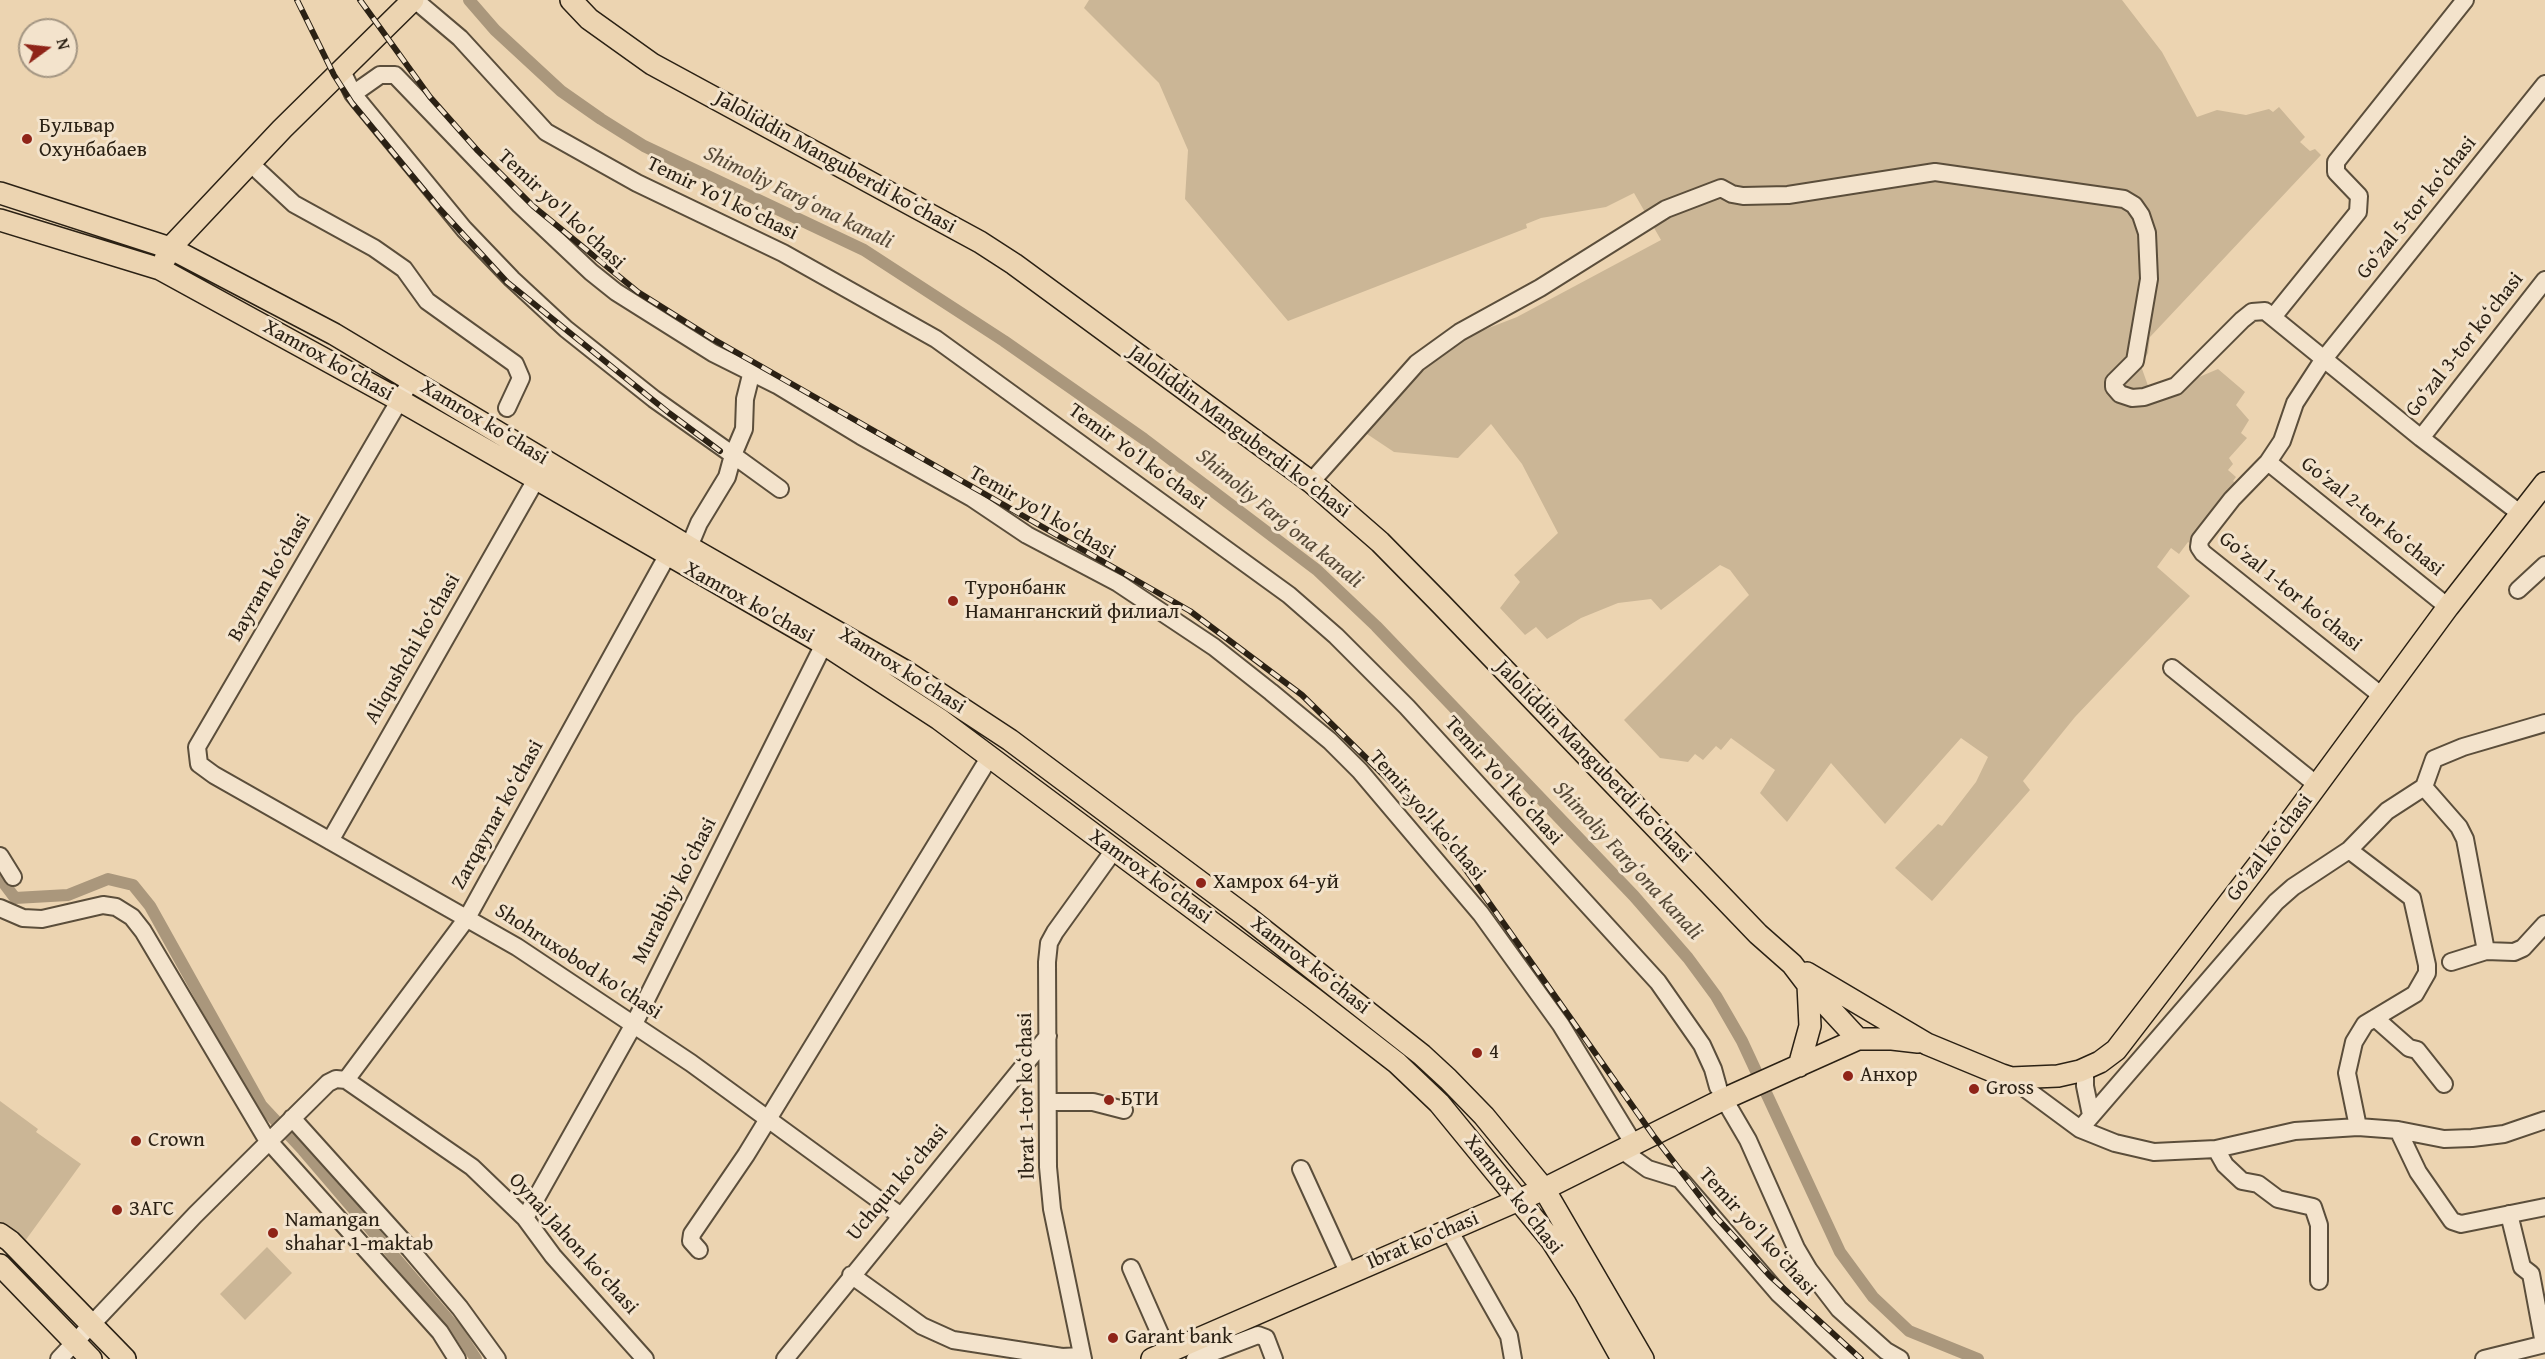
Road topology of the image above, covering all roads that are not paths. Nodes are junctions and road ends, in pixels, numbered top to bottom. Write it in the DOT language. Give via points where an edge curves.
graph roads {
  1 [pos="414,0"];
  2 [pos="571,0"];
  3 [pos="2465,0"];
  4 [pos="341,69"];
  5 [pos="2545,84"];
  6 [pos="353,94"];
  7 [pos="250,163"];
  8 [pos="0,193"];
  9 [pos="0,220"];
  10 [pos="170,248"];
  11 [pos="160,269"];
  12 [pos="2545,280"];
  13 [pos="2273,317"];
  14 [pos="2323,360"];
  15 [pos="752,371"];
  16 [pos="412,379"];
  17 [pos="399,400"];
  18 [pos="507,408"];
  19 [pos="2421,438"];
  20 [pos="734,455"];
  21 [pos="547,461"];
  22 [pos="2268,462"];
  23 [pos="536,480"];
  24 [pos="1311,482"];
  25 [pos="2545,483"];
  26 [pos="780,489"];
  27 [pos="2520,514"];
  28 [pos="689,547"];
  29 [pos="667,556"];
  30 [pos="2545,565"];
  31 [pos="2518,590"];
  32 [pos="2448,607"];
  33 [pos="824,644"];
  34 [pos="2172,668"];
  35 [pos="2382,696"];
  36 [pos="2545,723"];
  37 [pos="989,758"];
  38 [pos="214,775"];
  39 [pos="2318,785"];
  40 [pos="2424,787"];
  41 [pos="1093,803"];
  42 [pos="1077,823"];
  43 [pos="330,841"];
  44 [pos="1114,850"];
  45 [pos="2349,850"];
  46 [pos="0,856"];
  47 [pos="13,877"];
  48 [pos="0,908"];
  49 [pos="467,918"];
  50 [pos="2545,924"];
  51 [pos="2486,951"];
  52 [pos="2451,962"];
  53 [pos="1792,964"];
  54 [pos="1808,985"];
  55 [pos="2374,1018"];
  56 [pos="634,1024"];
  57 [pos="1048,1036"];
  58 [pos="1858,1039"];
  59 [pos="1927,1044"];
  60 [pos="1792,1068"];
  61 [pos="2085,1069"];
  62 [pos="2011,1078"];
  63 [pos="345,1080"];
  64 [pos="2444,1084"];
  65 [pos="1721,1093"];
  66 [pos="1048,1102"];
  67 [pos="1124,1110"];
  68 [pos="2091,1115"];
  69 [pos="767,1118"];
  70 [pos="291,1119"];
  71 [pos="2545,1120"];
  72 [pos="2358,1127"];
  73 [pos="2080,1129"];
  74 [pos="2398,1130"];
  75 [pos="271,1139"];
  76 [pos="1629,1148"];
  77 [pos="2216,1149"];
  78 [pos="1301,1169"];
  79 [pos="1544,1189"];
  80 [pos="1520,1200"];
  81 [pos="2545,1207"];
  82 [pos="2509,1214"];
  83 [pos="901,1216"];
  84 [pos="525,1218"];
  85 [pos="1449,1230"];
  86 [pos="0,1234"];
  87 [pos="699,1250"];
  88 [pos="0,1265"];
  89 [pos="1131,1268"];
  90 [pos="2538,1273"];
  91 [pos="1349,1274"];
  92 [pos="851,1275"];
  93 [pos="2319,1281"];
  94 [pos="92,1325"];
  95 [pos="75,1343"];
  96 [pos="2545,1344"];
  97 [pos="1159,1357"];
  98 [pos="1083,1358"];
  99 [pos="59,1359"];
  100 [pos="91,1359"];
  101 [pos="124,1359"];
  102 [pos="457,1359"];
  103 [pos="497,1359"];
  104 [pos="645,1359"];
  105 [pos="785,1359"];
  106 [pos="1195,1359"];
  107 [pos="1274,1359"];
  108 [pos="1513,1359"];
  109 [pos="1622,1359"];
  110 [pos="1643,1359"];
  111 [pos="1849,1359"];
  112 [pos="1900,1359"];
  113 [pos="2484,1359"];
  1 -- 4 [label="main road"];
  1 -- 65 [label="street, Temir Yoʻl koʻchasi" via="460,38 546,132 637,183 793,259 936,339 1290,595 1386,686 1658,982 1702,1045"];
  2 -- 24 [label="main road, Jaloliddin Manguberdi koʻchasi" via="601,28 652,64 1014,264"];
  3 -- 13 [label="street" via="2336,162 2336,172 2359,196 2358,212"];
  4 -- 6 [label="street"];
  4 -- 7 [label="main road"];
  5 -- 14 [label="street, Goʻzal 5-tor koʻchasi"];
  6 -- 15 [label="street, Temir yo'l ko'chasi" via="380,75 395,75 520,205 591,272 675,331"];
  6 -- 20 [label="street" via="464,229 512,279 566,329 654,399"];
  7 -- 10 [label="main road"];
  7 -- 18 [label="street" via="294,204 404,269 426,301 515,364 520,378"];
  8 -- 10 [label="main road, Xamrox koʻchasi"];
  9 -- 11 [label="main road, Xamrox ko'chasi"];
  10 -- 11 [label="main road"];
  10 -- 16 [label="main road, Xamrox koʻchasi"];
  11 -- 17 [label="main road, Xamrox ko'chasi"];
  12 -- 19 [label="street, Goʻzal 3-tor koʻchasi"];
  13 -- 14 [label="street"];
  13 -- 24 [label="street" via="2265,311 2252,312 2176,386 2144,397 2126,397 2114,387 2114,382 2135,361 2150,251 2141,215 2124,199 1935,172 1788,195 1743,196 1721,188 1666,209 1441,344 1417,363"];
  14 -- 19 [label="street"];
  14 -- 22 [label="street, Goʻzal 5-tor koʻchasi" via="2295,403 2282,441"];
  15 -- 20 [label="street" via="745,399 744,429"];
  15 -- 76 [label="street, Temir yo'l ko'chasi" via="1170,616 1247,672 1330,741 1405,822 1517,961 1561,1025"];
  16 -- 17 [label="street, Bayram ko‘chasi"];
  16 -- 21 [label="main road, Xamrox koʻchasi"];
  17 -- 23 [label="main road, Xamrox ko'chasi"];
  17 -- 38 [label="street, Bayram ko‘chasi" via="197,747 199,764"];
  19 -- 27 [label="street"];
  20 -- 26 [label="street"];
  20 -- 28 [label="street" via="727,477"];
  21 -- 23 [label="street, Aliqushchi ko‘chasi"];
  21 -- 28 [label="main road, Xamrox koʻchasi"];
  22 -- 32 [label="street, Goʻzal 2-tor koʻchasi"];
  22 -- 35 [label="street, Goʻzal 1-tor koʻchasi" via="2232,499 2200,540 2199,547"];
  23 -- 29 [label="main road, Xamrox ko'chasi"];
  23 -- 43 [label="street, Aliqushchi ko‘chasi"];
  24 -- 53 [label="main road, Jaloliddin Manguberdi koʻchasi" via="1380,542 1758,934"];
  25 -- 27 [label="main road, Goʻzal koʻchasi"];
  27 -- 32 [label="main road, Goʻzal koʻchasi"];
  28 -- 29 [label="street"];
  28 -- 41 [label="main road, Xamrox koʻchasi" via="905,671 1010,740"];
  29 -- 33 [label="main road, Xamrox ko'chasi"];
  29 -- 49 [label="street, Zarqaynar ko‘chasi"];
  30 -- 31 [label="street"];
  32 -- 35 [label="main road, Goʻzal koʻchasi"];
  33 -- 37 [label="main road, Xamrox ko'chasi" via="939,719"];
  33 -- 56 [label="street, Murabbiy ko‘chasi"];
  34 -- 39 [label="street"];
  35 -- 39 [label="main road, Goʻzal koʻchasi"];
  36 -- 40 [label="street" via="2439,756 2431,765"];
  37 -- 42 [label="main road, Xamrox ko'chasi"];
  37 -- 69 [label="street"];
  38 -- 43 [label="street, Shohruxobod ko'chasi"];
  39 -- 61 [label="main road, Goʻzal koʻchasi" via="2116,1050"];
  40 -- 45 [label="street" via="2387,811"];
  40 -- 51 [label="street" via="2465,839"];
  41 -- 42 [label="street"];
  41 -- 79 [label="main road, Xamrox koʻchasi" via="1247,916 1422,1055 1484,1116"];
  42 -- 44 [label="main road, Xamrox ko'chasi"];
  43 -- 49 [label="street, Shohruxobod ko'chasi"];
  44 -- 57 [label="street, Ibrat 1-tor koʻchasi" via="1050,943"];
  44 -- 80 [label="main road, Xamrox ko'chasi" via="1396,1063 1438,1103"];
  45 -- 55 [label="street" via="2412,898 2427,965 2427,973 2415,994"];
  45 -- 68 [label="street" via="2276,902"];
  46 -- 47 [label="street"];
  48 -- 75 [label="street" via="23,918 42,919 103,905 116,907 132,917"];
  49 -- 56 [label="street, Shohruxobod ko'chasi"];
  49 -- 63 [label="street, Zarqaynar ko‘chasi"];
  50 -- 51 [label="street" via="2523,948 2506,953"];
  51 -- 52 [label="street"];
  53 -- 54 [label="main road, Jaloliddin Manguberdi koʻchasi"];
  53 -- 59 [label="main road"];
  54 -- 58 [label="main road, Jaloliddin Manguberdi koʻchasi"];
  54 -- 60 [label="main road" via="1810,1026"];
  55 -- 64 [label="street" via="2409,1048 2418,1050"];
  55 -- 72 [label="street" via="2360,1030 2347,1064"];
  56 -- 69 [label="street, Shohruxobod ko'chasi"];
  56 -- 84 [label="street, Murabbiy ko‘chasi"];
  57 -- 66 [label="street, Ibrat 1-tor koʻchasi"];
  57 -- 83 [label="street, Uchqun koʻchasi"];
  58 -- 59 [label="main road"];
  58 -- 60 [label="main road, Ibrat ko'chasi"];
  59 -- 62 [label="main road, Goʻzal koʻchasi"];
  60 -- 65 [label="main road, Ibrat ko'chasi"];
  61 -- 62 [label="main road, Goʻzal koʻchasi" via="2058,1076"];
  61 -- 68 [label="street"];
  62 -- 73 [label="street"];
  63 -- 70 [label="street" via="328,1083"];
  63 -- 84 [label="street, Oynai Jahon ko‘chasi" via="472,1167"];
  65 -- 76 [label="main road, Ibrat ko'chasi"];
  65 -- 112 [label="street, Temir Yoʻl koʻchasi" via="1748,1140 1809,1270 1839,1309"];
  66 -- 67 [label="street" via="1093,1102"];
  66 -- 98 [label="street, Ibrat 1-tor koʻchasi" via="1048,1167 1053,1209"];
  68 -- 73 [label="street"];
  69 -- 83 [label="street, Shohruxobod ko'chasi"];
  69 -- 87 [label="street" via="692,1233 691,1241"];
  70 -- 75 [label="street"];
  70 -- 103 [label="street" via="424,1265"];
  71 -- 74 [label="street" via="2504,1134 2472,1138 2444,1138"];
  72 -- 74 [label="street"];
  72 -- 77 [label="street" via="2295,1131"];
  73 -- 77 [label="street" via="2154,1152"];
  74 -- 82 [label="street" via="2418,1172 2451,1221 2461,1224"];
  75 -- 94 [label="street"];
  75 -- 102 [label="street" via="440,1332"];
  76 -- 79 [label="main road, Ibrat ko'chasi"];
  76 -- 111 [label="street, Temir yoʻl koʻchasi" via="1648,1169 1680,1179 1779,1294"];
  77 -- 93 [label="street" via="2225,1165 2242,1181 2258,1184 2278,1199 2313,1207 2319,1225"];
  78 -- 91 [label="street"];
  79 -- 80 [label="main road, Ibrat ko'chasi"];
  79 -- 110 [label="main road, Xamrox koʻchasi"];
  80 -- 85 [label="main road, Ibrat ko'chasi"];
  80 -- 109 [label="main road, Xamrox ko'chasi" via="1578,1281"];
  81 -- 82 [label="street"];
  82 -- 90 [label="street" via="2522,1267"];
  83 -- 92 [label="street, Uchqun koʻchasi"];
  84 -- 104 [label="street, Oynai Jahon ko‘chasi" via="553,1256"];
  85 -- 91 [label="main road, Ibrat ko'chasi"];
  85 -- 108 [label="street" via="1509,1336"];
  86 -- 94 [label="main road"];
  88 -- 95 [label="main road"];
  89 -- 97 [label="street"];
  90 -- 96 [label="street"];
  91 -- 97 [label="main road, Ibrat ko'chasi"];
  92 -- 98 [label="street" via="922,1326 953,1340"];
  92 -- 105 [label="street, Uchqun koʻchasi"];
  94 -- 95 [label="street"];
  94 -- 101 [label="main road"];
  95 -- 99 [label="street"];
  95 -- 100 [label="main road"];
  96 -- 113 [label="street"];
  106 -- 107 [label="street" via="1258,1335 1266,1338"];
}
